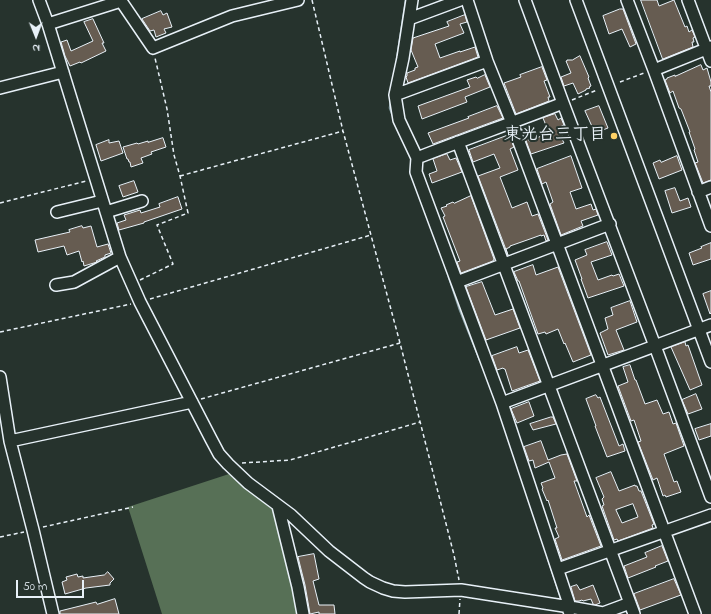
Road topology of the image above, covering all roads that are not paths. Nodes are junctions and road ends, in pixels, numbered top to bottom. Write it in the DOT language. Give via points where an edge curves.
graph roads {
  1 [pos="39,0"];
  2 [pos="121,0"];
  3 [pos="298,0"];
  4 [pos="412,0"];
  5 [pos="460,0"];
  6 [pos="467,0"];
  7 [pos="525,0"];
  8 [pos="576,0"];
  9 [pos="626,0"];
  10 [pos="688,0"];
  11 [pos="409,19"];
  12 [pos="48,24"];
  13 [pos="709,48"];
  14 [pos="711,60"];
  15 [pos="487,61"];
  16 [pos="654,70"];
  17 [pos="63,72"];
  18 [pos="0,88"];
  19 [pos="395,95"];
  20 [pos="563,103"];
  21 [pos="512,123"];
  22 [pos="458,142"];
  23 [pos="417,158"];
  24 [pos="711,187"];
  25 [pos="698,192"];
  26 [pos="102,201"];
  27 [pos="142,201"];
  28 [pos="57,212"];
  29 [pos="106,212"];
  30 [pos="610,224"];
  31 [pos="711,226"];
  32 [pos="556,244"];
  33 [pos="120,257"];
  34 [pos="503,264"];
  35 [pos="457,282"];
  36 [pos="56,285"];
  37 [pos="711,325"];
  38 [pos="699,330"];
  39 [pos="656,346"];
  40 [pos="711,362"];
  41 [pos="602,366"];
  42 [pos="0,377"];
  43 [pos="548,386"];
  44 [pos="192,402"];
  45 [pos="502,403"];
  46 [pos="10,441"];
  47 [pos="711,497"];
  48 [pos="278,506"];
  49 [pos="711,515"];
  50 [pos="665,531"];
  51 [pos="610,551"];
  52 [pos="558,569"];
  53 [pos="630,603"];
  54 [pos="569,610"];
  55 [pos="53,614"];
  56 [pos="303,614"];
  57 [pos="634,614"];
  58 [pos="695,614"];
  1 -- 12 [label="street"];
  2 -- 3 [label="street" via="153,48 232,16"];
  2 -- 12 [label="street"];
  4 -- 11 [label="street"];
  5 -- 11 [label="street"];
  6 -- 15 [label="street"];
  7 -- 20 [label="street"];
  8 -- 38 [label="street"];
  9 -- 16 [label="street"];
  10 -- 13 [label="street"];
  11 -- 19 [label="street"];
  12 -- 17 [label="street"];
  13 -- 14 [label="street"];
  13 -- 16 [label="street"];
  15 -- 19 [label="street"];
  15 -- 21 [label="street"];
  16 -- 25 [label="street"];
  17 -- 18 [label="street"];
  17 -- 26 [label="street"];
  19 -- 23 [label="street" via="400,120"];
  20 -- 21 [label="street"];
  20 -- 30 [label="street"];
  21 -- 22 [label="street"];
  21 -- 32 [label="street"];
  22 -- 23 [label="street"];
  22 -- 34 [label="street"];
  23 -- 35 [label="street" via="416,172"];
  24 -- 25 [label="street"];
  25 -- 31 [label="street"];
  26 -- 28 [label="street"];
  26 -- 29 [label="street"];
  27 -- 29 [label="street"];
  29 -- 33 [label="street"];
  30 -- 32 [label="street"];
  30 -- 39 [label="street"];
  32 -- 34 [label="street"];
  32 -- 41 [label="street"];
  33 -- 36 [label="street" via="74,282"];
  33 -- 44 [label="street" via="140,302"];
  34 -- 35 [label="street"];
  34 -- 43 [label="street"];
  35 -- 45 [label="street"];
  37 -- 38 [label="street"];
  38 -- 39 [label="street"];
  38 -- 40 [label="street"];
  39 -- 41 [label="street"];
  39 -- 47 [label="street"];
  41 -- 43 [label="street"];
  41 -- 50 [label="street"];
  42 -- 46 [label="street"];
  43 -- 45 [label="street"];
  43 -- 51 [label="street"];
  44 -- 46 [label="street"];
  44 -- 48 [label="street" via="219,454 248,483"];
  45 -- 52 [label="street"];
  46 -- 55 [label="street"];
  48 -- 54 [label="street" via="370,582 393,591 461,590"];
  48 -- 56 [label="street"];
  49 -- 50 [label="street"];
  50 -- 51 [label="street"];
  50 -- 58 [label="street"];
  51 -- 52 [label="street"];
  51 -- 53 [label="street"];
  52 -- 54 [label="street"];
  53 -- 54 [label="street" via="603,613"];
  53 -- 57 [label="street"];
}
